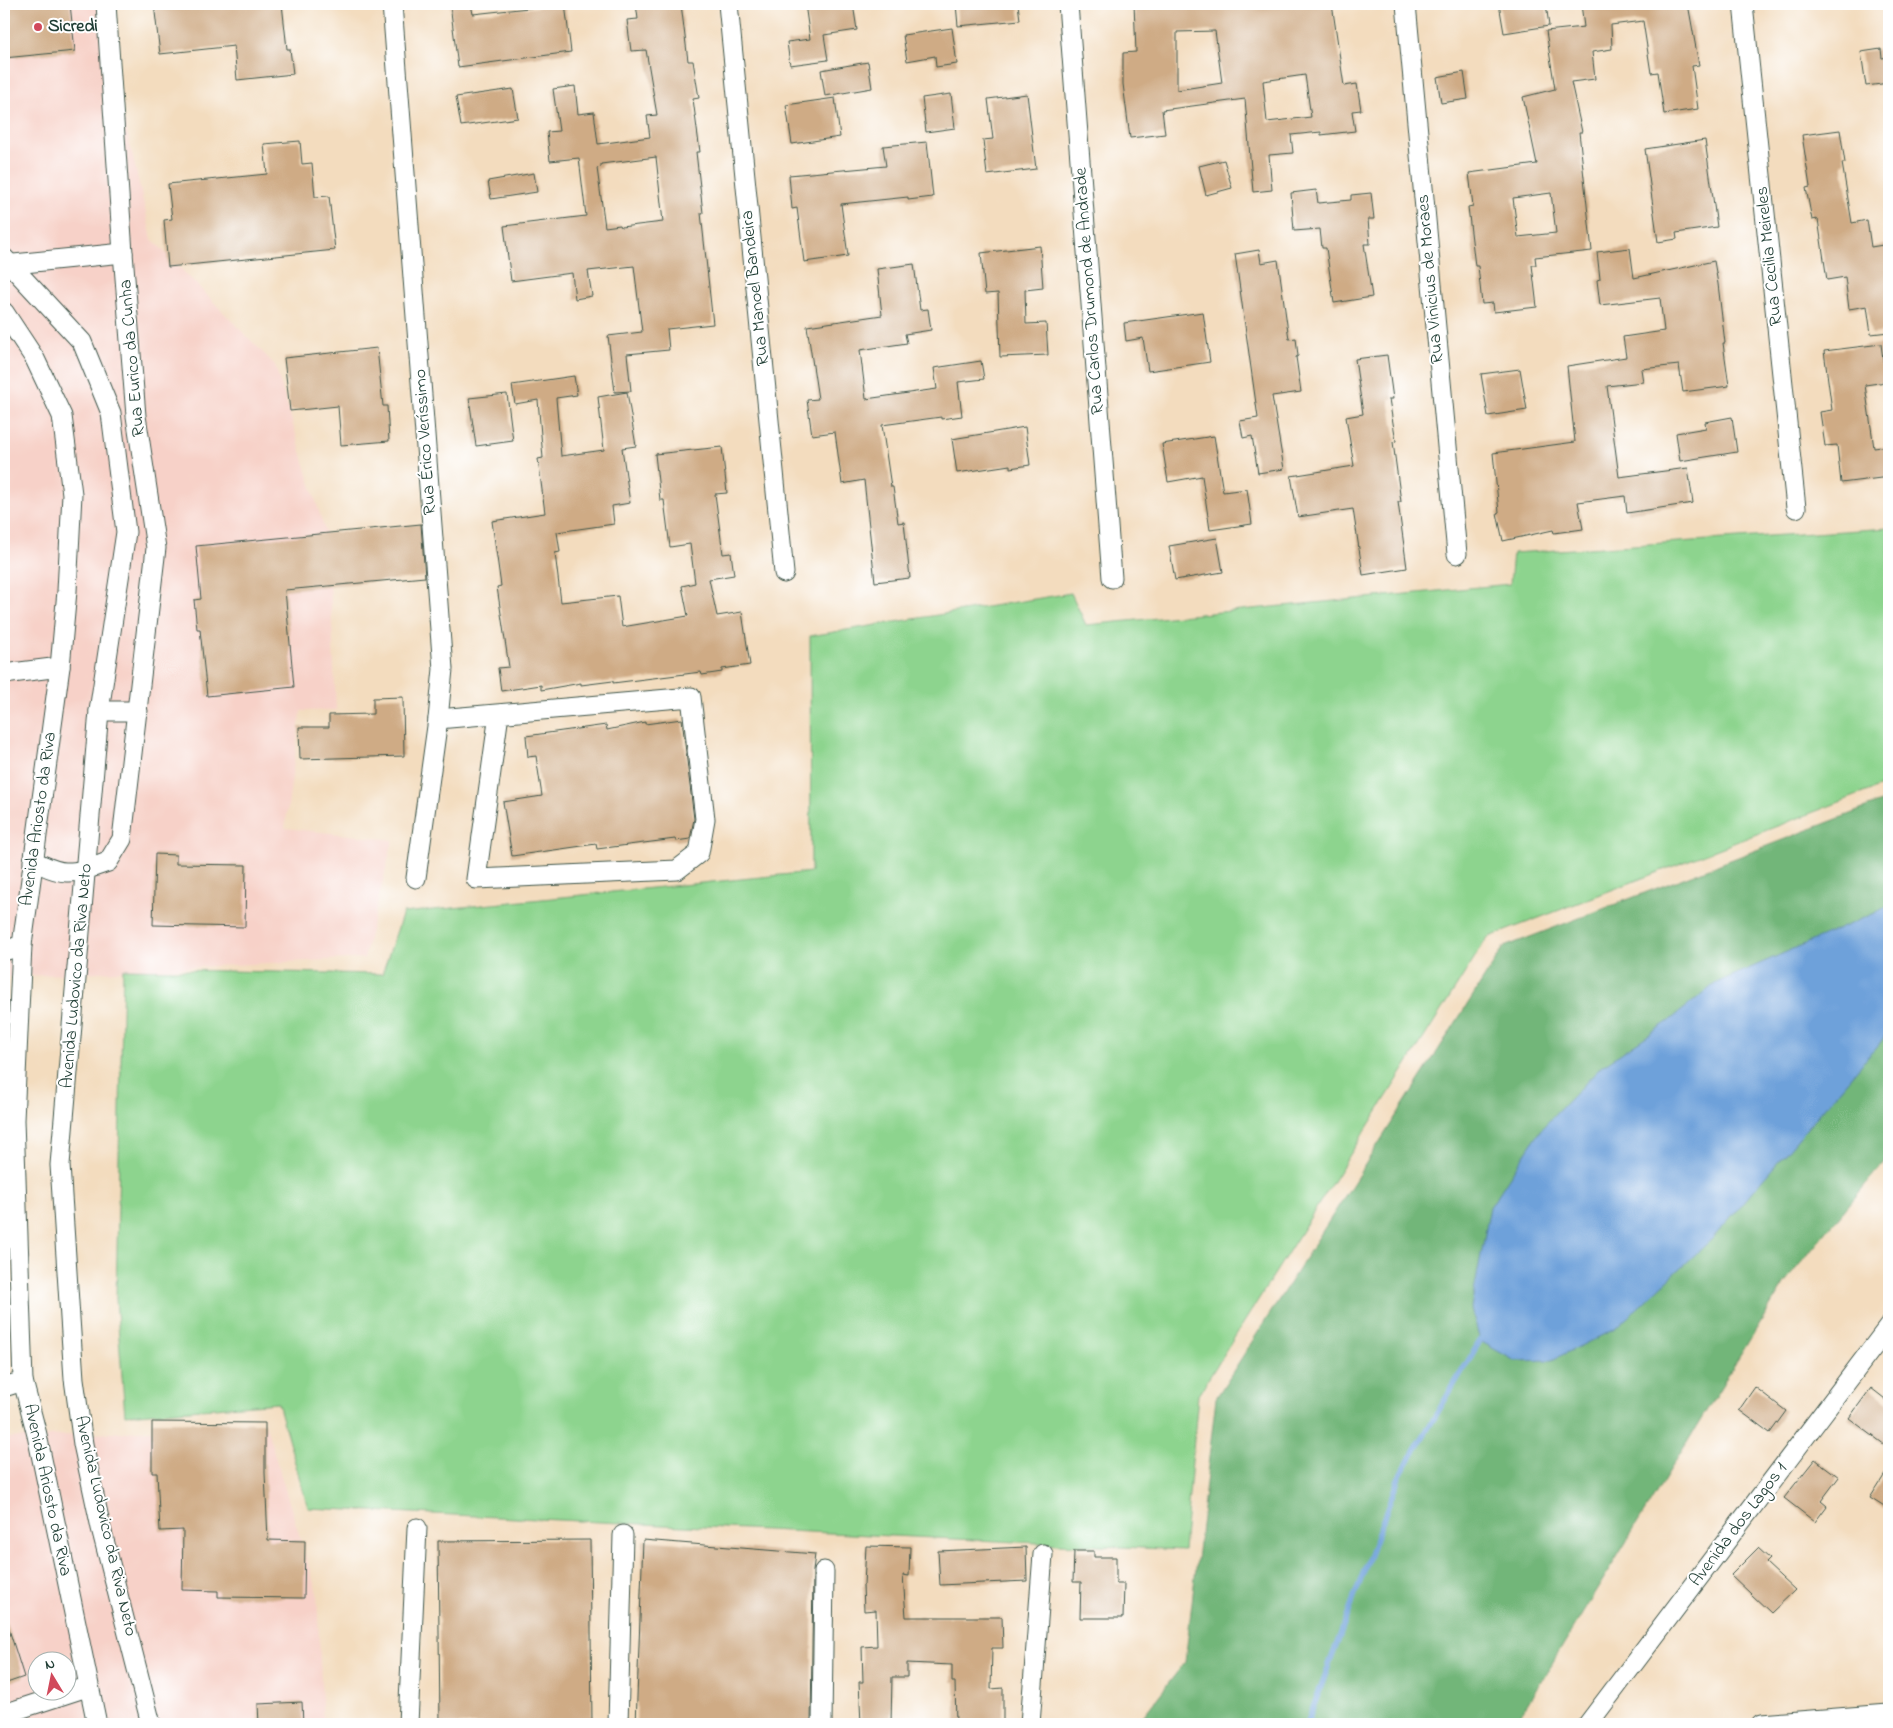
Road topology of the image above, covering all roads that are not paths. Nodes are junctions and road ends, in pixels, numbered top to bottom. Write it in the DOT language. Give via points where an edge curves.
graph roads {
  1 [pos="106,4"];
  2 [pos="392,4"];
  3 [pos="728,4"];
  4 [pos="1068,4"];
  5 [pos="1406,4"];
  6 [pos="1743,4"];
  7 [pos="123,253"];
  8 [pos="5,262"];
  9 [pos="4,312"];
  10 [pos="111,414"];
  11 [pos="136,416"];
  12 [pos="1796,508"];
  13 [pos="1457,554"];
  14 [pos="784,573"];
  15 [pos="1112,578"];
  16 [pos="60,668"];
  17 [pos="4,674"];
  18 [pos="99,711"];
  19 [pos="138,711"];
  20 [pos="499,714"];
  21 [pos="438,719"];
  22 [pos="33,860"];
  23 [pos="86,868"];
  24 [pos="416,878"];
  25 [pos="22,945"];
  26 [pos="4,951"];
  27 [pos="10,1054"];
  28 [pos="1889,1326"];
  29 [pos="23,1380"];
  30 [pos="4,1387"];
  31 [pos="417,1528"];
  32 [pos="623,1535"];
  33 [pos="1043,1554"];
  34 [pos="824,1571"];
  35 [pos="88,1687"];
  36 [pos="4,1714"];
  37 [pos="1889,1714"];
  38 [pos="97,1724"];
  39 [pos="151,1724"];
  40 [pos="408,1724"];
  41 [pos="618,1724"];
  42 [pos="822,1724"];
  43 [pos="1030,1724"];
  44 [pos="1588,1724"];
  45 [pos="1761,1724"];
  1 -- 7 [label="street, Rua Eurico da Cunha"];
  2 -- 21 [label="street, Rua Érico Veríssimo" via="443,669"];
  3 -- 14 [label="street, Rua Manoel Bandeira"];
  4 -- 15 [label="street, Rua Carlos Drumond de Andrade"];
  5 -- 13 [label="street, Rua Vinicius de Moraes"];
  6 -- 12 [label="street, Rua Cecilia Meireles"];
  7 -- 8 [label="street"];
  7 -- 11 [label="street, Rua Eurico da Cunha"];
  8 -- 10 [label="street, Avenida Ludovico da Riva Neto" via="82,342"];
  9 -- 16 [label="street, Avenida Ariosto da Riva" via="35,359 62,416 72,494"];
  10 -- 11 [label="street"];
  10 -- 18 [label="street, Avenida Ludovico da Riva Neto" via="126,532"];
  11 -- 19 [label="street, Rua Eurico da Cunha" via="156,548"];
  16 -- 17 [label="street"];
  16 -- 22 [label="street, Avenida Ariosto da Riva"];
  18 -- 19 [label="street"];
  18 -- 23 [label="street, Avenida Ludovico da Riva Neto"];
  19 -- 23 [label="street, Rua Eurico da Cunha" via="122,838 108,862"];
  20 -- 20 [label="street" via="691,697 705,820 700,853 677,870 476,879"];
  20 -- 21 [label="street"];
  21 -- 24 [label="street, Rua Érico Veríssimo"];
  22 -- 23 [label="street, Rua Eurico da Cunha" via="66,872"];
  22 -- 25 [label="street, Avenida Ariosto da Riva"];
  23 -- 39 [label="street, Avenida Ludovico da Riva Neto" via="60,1165 74,1379 85,1454 101,1528"];
  25 -- 26 [label="street"];
  25 -- 27 [label="street, Avenida Ariosto da Riva"];
  27 -- 29 [label="street, Avenida Ariosto da Riva"];
  28 -- 44 [label="street, Avenida dos Lagos 1"];
  29 -- 30 [label="street"];
  29 -- 35 [label="street, Avenida Ariosto da Riva"];
  31 -- 40 [label="street"];
  32 -- 41 [label="street"];
  33 -- 43 [label="street"];
  34 -- 42 [label="street"];
  35 -- 36 [label="street"];
  35 -- 38 [label="street, Avenida Ariosto da Riva"];
  37 -- 45 [label="street"];
}
